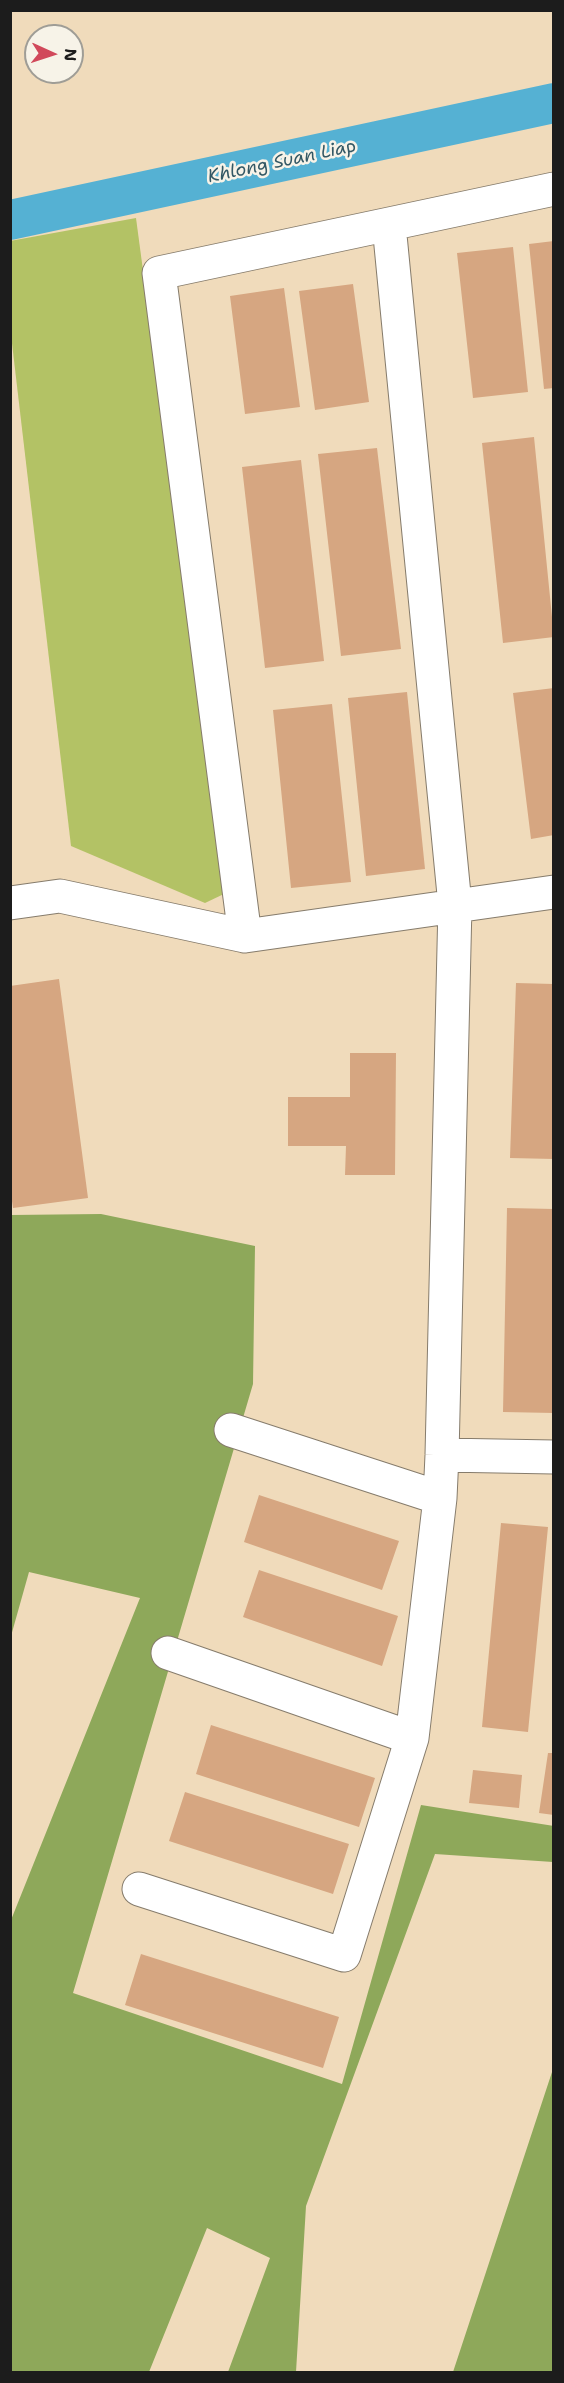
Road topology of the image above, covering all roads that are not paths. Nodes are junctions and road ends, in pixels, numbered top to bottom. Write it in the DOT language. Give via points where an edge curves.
graph roads {
  1 [pos="554,189"];
  2 [pos="389,225"];
  3 [pos="554,892"];
  4 [pos="10,903"];
  5 [pos="455,905"];
  6 [pos="245,936"];
  7 [pos="231,1430"];
  8 [pos="442,1455"];
  9 [pos="554,1457"];
  10 [pos="440,1498"];
  11 [pos="168,1653"];
  12 [pos="412,1738"];
  13 [pos="139,1889"];
  1 -- 2 [label="street"];
  2 -- 5 [label="street"];
  2 -- 6 [label="street" via="159,273"];
  3 -- 5 [label="street"];
  4 -- 6 [label="street" via="60,896"];
  5 -- 6 [label="street"];
  5 -- 8 [label="street"];
  7 -- 10 [label="street"];
  8 -- 9 [label="street"];
  8 -- 10 [label="street"];
  10 -- 12 [label="street"];
  11 -- 12 [label="street"];
  12 -- 13 [label="street" via="344,1955"];
}
